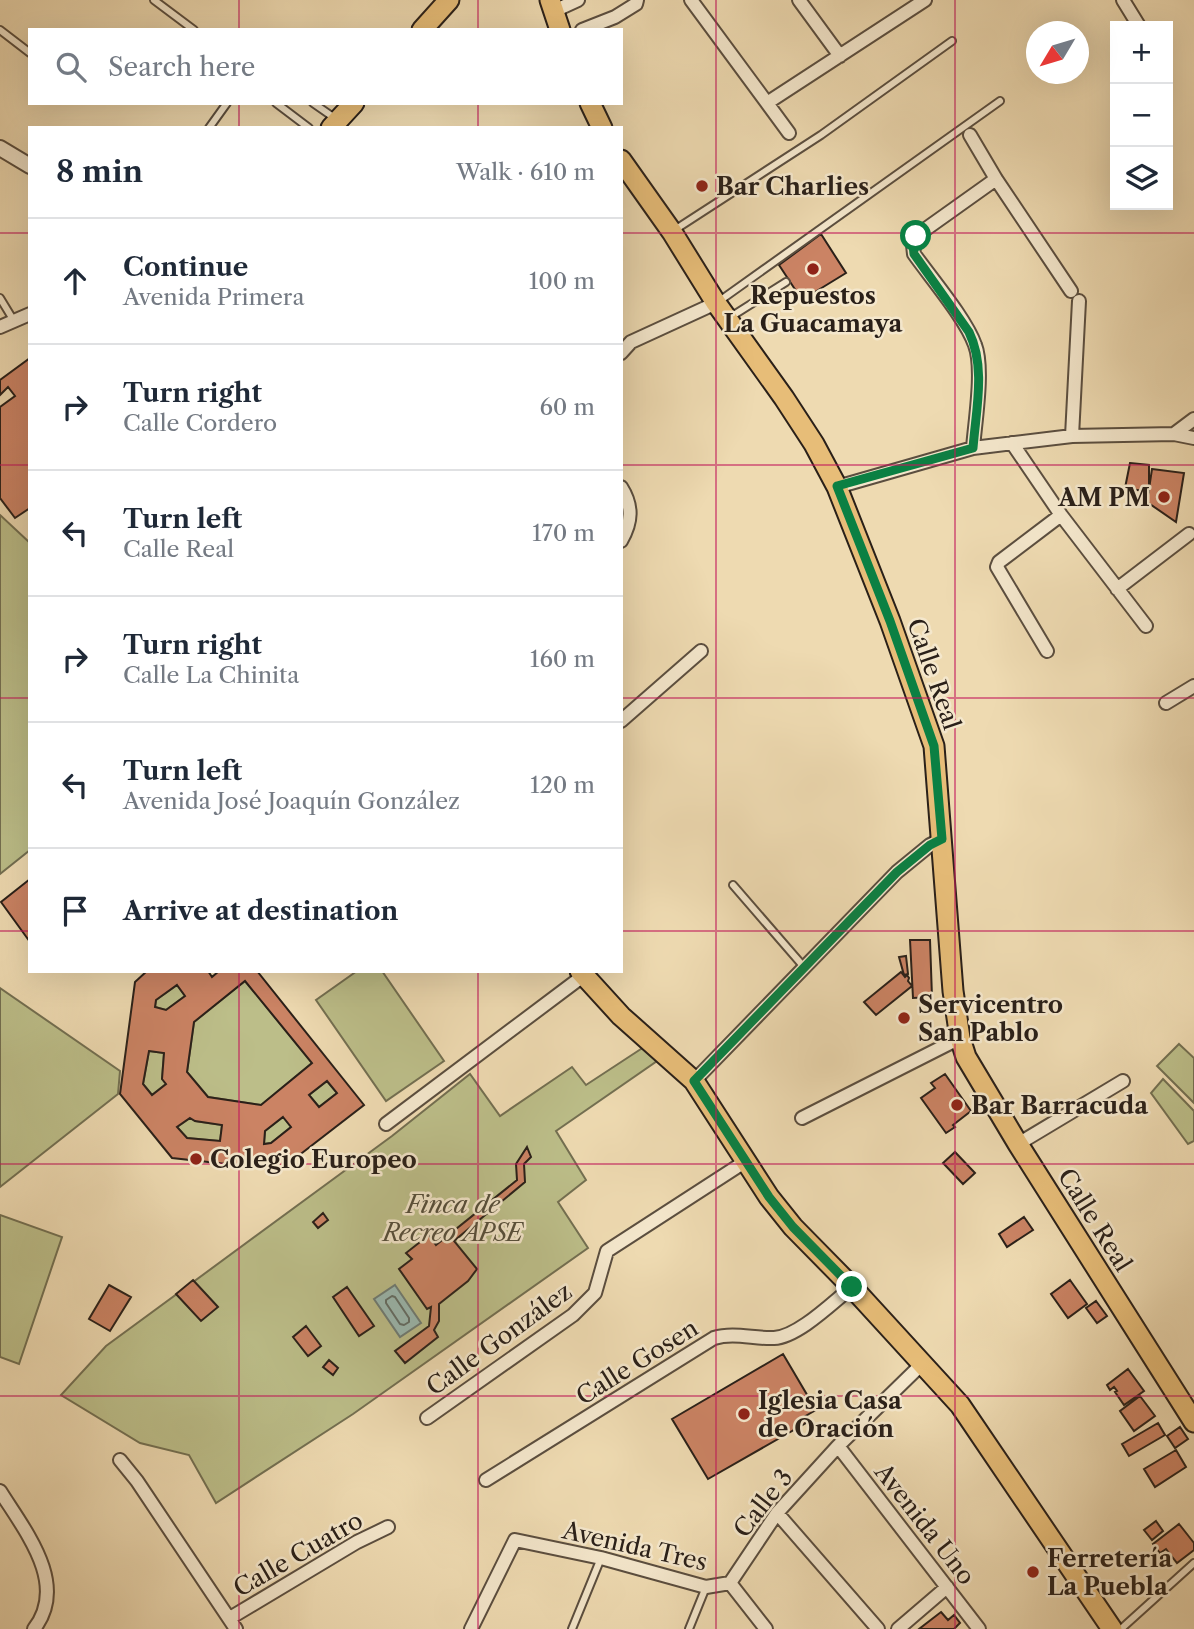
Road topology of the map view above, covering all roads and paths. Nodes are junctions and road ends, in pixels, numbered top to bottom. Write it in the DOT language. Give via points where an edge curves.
graph roads {
  1 [pos="154,0"];
  2 [pos="449,0"];
  3 [pos="578,0"];
  4 [pos="637,0"];
  5 [pos="691,0"];
  6 [pos="799,0"];
  7 [pos="1123,0"];
  8 [pos="916,2"];
  9 [pos="555,14"];
  10 [pos="1136,21"];
  11 [pos="191,28"];
  12 [pos="424,28"];
  13 [pos="587,28"];
  14 [pos="0,30"];
  15 [pos="952,41"];
  16 [pos="28,51"];
  17 [pos="840,56"];
  18 [pos="1000,101"];
  19 [pos="768,103"];
  20 [pos="226,105"];
  21 [pos="279,105"];
  22 [pos="315,105"];
  23 [pos="352,105"];
  24 [pos="591,105"];
  25 [pos="334,124"];
  26 [pos="210,126"];
  27 [pos="306,126"];
  28 [pos="601,126"];
  29 [pos="789,132"];
  30 [pos="970,135"];
  31 [pos="0,148"];
  32 [pos="623,163"];
  33 [pos="28,165"];
  34 [pos="996,179"];
  35 [pos="672,232"];
  36 [pos="786,282"];
  37 [pos="0,298"];
  38 [pos="722,311"];
  39 [pos="28,315"];
  40 [pos="14,321"];
  41 [pos="0,327"];
  42 [pos="626,340"];
  43 [pos="1194,419"];
  44 [pos="1174,434"];
  45 [pos="1072,436"];
  46 [pos="1194,438"];
  47 [pos="1012,443"];
  48 [pos="973,448"];
  49 [pos="837,486"];
  50 [pos="623,492"];
  51 [pos="1061,516"];
  52 [pos="1189,534"];
  53 [pos="623,537"];
  54 [pos="1116,589"];
  55 [pos="1146,626"];
  56 [pos="701,651"];
  57 [pos="1046,651"];
  58 [pos="1194,686"];
  59 [pos="1166,703"];
  60 [pos="623,719"];
  61 [pos="942,839"];
  62 [pos="733,885"];
  63 [pos="804,967"];
  64 [pos="582,974"];
  65 [pos="960,1038"];
  66 [pos="694,1081"];
  67 [pos="1123,1081"];
  68 [pos="802,1118"];
  69 [pos="386,1124"];
  70 [pos="1018,1144"];
  71 [pos="746,1161"];
  72 [pos="852,1287"];
  73 [pos="923,1363"];
  74 [pos="427,1418"];
  75 [pos="1194,1422"];
  76 [pos="838,1446"];
  77 [pos="120,1460"];
  78 [pos="486,1480"];
  79 [pos="0,1491"];
  80 [pos="777,1513"];
  81 [pos="388,1527"];
  82 [pos="601,1558"];
  83 [pos="1194,1563"];
  84 [pos="730,1583"];
  85 [pos="706,1587"];
  86 [pos="947,1587"];
  87 [pos="233,1624"];
  88 [pos="34,1629"];
  89 [pos="471,1629"];
  90 [pos="572,1629"];
  91 [pos="689,1629"];
  92 [pos="766,1629"];
  93 [pos="878,1629"];
  94 [pos="898,1629"];
  95 [pos="979,1629"];
  96 [pos="1112,1629"];
  97 [pos="1121,1629"];
  1 -- 11 [label="lane"];
  2 -- 12 [label="main road"];
  3 -- 9 [label="street"];
  4 -- 13 [label="street" via="615,17"];
  5 -- 19 [label="street"];
  6 -- 17 [label="street"];
  7 -- 10 [label="street"];
  8 -- 17 [label="street"];
  14 -- 16 [label="lane"];
  15 -- 35 [label="lane" via="821,135"];
  17 -- 19 [label="street"];
  18 -- 38 [label="lane"];
  19 -- 29 [label="street"];
  20 -- 26 [label="lane"];
  21 -- 27 [label="lane"];
  22 -- 25 [label="lane"];
  23 -- 25 [label="main road"];
  24 -- 28 [label="main road"];
  30 -- 34 [label="street"];
  31 -- 33 [label="street"];
  32 -- 35 [label="main road, Calle Real"];
  34 -- 45 [label="street" via="1075,296"];
  34 -- 48 [label="street" via="916,236 913,245 914,254 976,346"];
  35 -- 38 [label="main road, Calle Real"];
  36 -- 38 [label="lane"];
  37 -- 40 [label="lane"];
  38 -- 42 [label="street"];
  38 -- 49 [label="main road, Calle Real" via="814,444"];
  39 -- 40 [label="street"];
  40 -- 41 [label="street"];
  43 -- 44 [label="street"];
  44 -- 45 [label="street"];
  44 -- 46 [label="street"];
  45 -- 47 [label="street"];
  47 -- 48 [label="street"];
  47 -- 51 [label="street"];
  48 -- 49 [label="street"];
  49 -- 61 [label="main road, Calle Real" via="934,746"];
  50 -- 53 [label="street" via="631,520"];
  51 -- 54 [label="street"];
  51 -- 57 [label="street" via="999,562 998,571"];
  52 -- 54 [label="street"];
  54 -- 55 [label="street"];
  56 -- 60 [label="street"];
  58 -- 59 [label="street"];
  61 -- 63 [label="street" via="897,872"];
  61 -- 65 [label="main road, Calle Real"];
  62 -- 63 [label="lane"];
  63 -- 66 [label="street"];
  64 -- 66 [label="main road" via="655,1049"];
  64 -- 69 [label="street"];
  65 -- 68 [label="street"];
  65 -- 70 [label="main road, Calle Real" via="966,1057"];
  66 -- 71 [label="main road"];
  67 -- 70 [label="street"];
  70 -- 75 [label="main road, Calle Real"];
  71 -- 72 [label="main road" via="793,1227"];
  71 -- 74 [label="street, Calle González" via="607,1251 595,1293 573,1315"];
  72 -- 73 [label="main road"];
  72 -- 78 [label="street, Calle Gosen" via="793,1333 778,1338 727,1334 714,1338"];
  73 -- 76 [label="street, Calle 3"];
  73 -- 96 [label="main road" via="960,1405"];
  76 -- 80 [label="street, Calle 3"];
  76 -- 86 [label="street, Avenida Uno"];
  77 -- 87 [label="street"];
  79 -- 88 [label="street" via="41,1560 48,1583 47,1603"];
  80 -- 84 [label="street, Calle 3"];
  80 -- 93 [label="street"];
  81 -- 87 [label="street, Calle Cuatro" via="357,1542"];
  82 -- 85 [label="street, Avenida Tres"];
  82 -- 89 [label="street, Avenida Tres" via="515,1540"];
  82 -- 90 [label="lane"];
  83 -- 97 [label="lane"];
  84 -- 85 [label="street, Avenida Tres"];
  84 -- 92 [label="street, Avenida Tres"];
  85 -- 91 [label="lane"];
  86 -- 94 [label="street"];
  86 -- 95 [label="street, Avenida Uno"];
}
